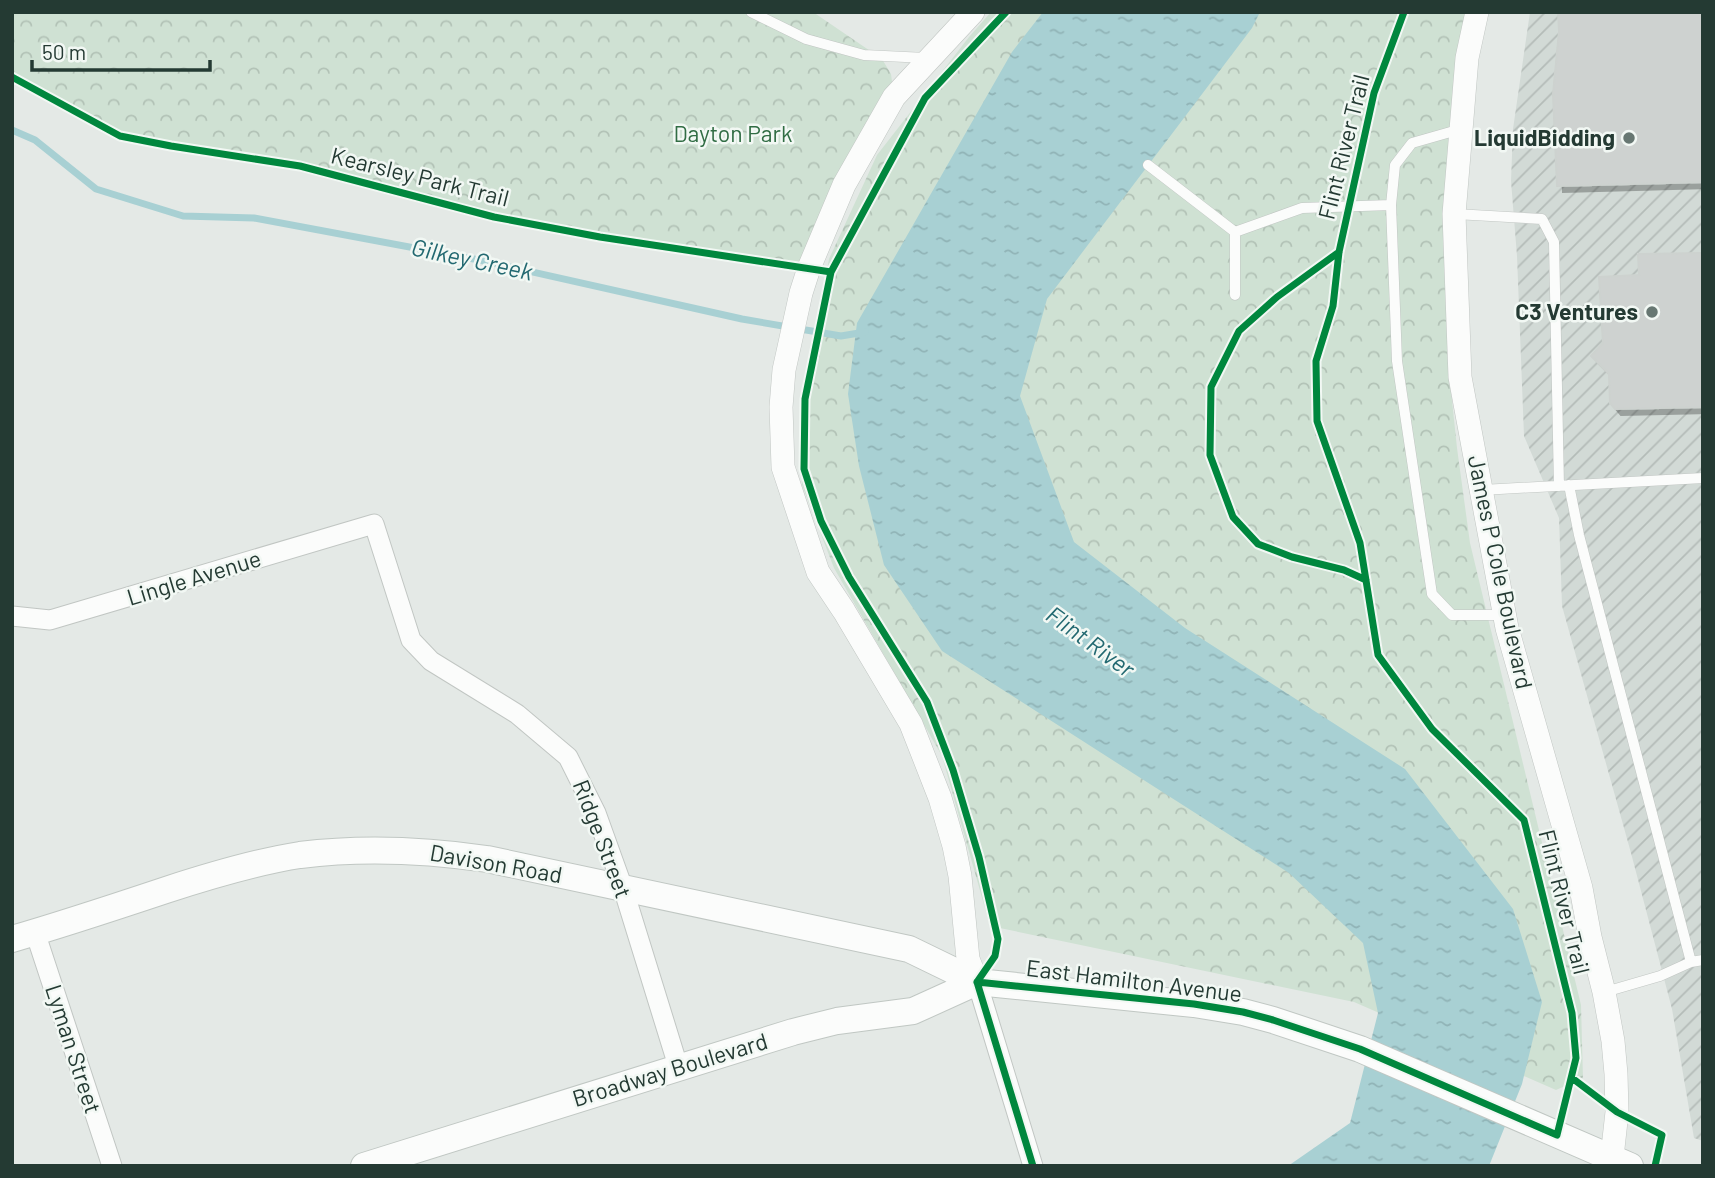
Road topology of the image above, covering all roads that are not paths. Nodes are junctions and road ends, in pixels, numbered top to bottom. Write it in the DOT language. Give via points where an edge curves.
graph roads {
  1 [pos="751,12"];
  2 [pos="973,12"];
  3 [pos="1477,12"];
  4 [pos="930,58"];
  5 [pos="1461,129"];
  6 [pos="1148,165"];
  7 [pos="1391,205"];
  8 [pos="1454,214"];
  9 [pos="1235,232"];
  10 [pos="1235,295"];
  11 [pos="1703,478"];
  12 [pos="1564,485"];
  13 [pos="1482,490"];
  14 [pos="374,524"];
  15 [pos="1504,615"];
  16 [pos="12,616"];
  17 [pos="622,888"];
  18 [pos="24,936"];
  19 [pos="1703,960"];
  20 [pos="1691,962"];
  21 [pos="977,982"];
  22 [pos="1604,992"];
  23 [pos="678,1066"];
  24 [pos="1618,1163"];
  25 [pos="112,1166"];
  26 [pos="364,1166"];
  27 [pos="1033,1166"];
  1 -- 4 [label="lane" via="806,40 864,55"];
  2 -- 4 [label="street"];
  3 -- 5 [label="street, James P Cole Boulevard" via="1467,58"];
  4 -- 21 [label="street" via="894,97 844,185 809,268 784,370 783,467 818,572 911,724 940,798 960,876 968,959"];
  5 -- 7 [label="lane" via="1412,143 1395,164"];
  5 -- 8 [label="street, James P Cole Boulevard"];
  6 -- 9 [label="lane"];
  7 -- 9 [label="lane" via="1302,208"];
  7 -- 15 [label="lane" via="1397,361 1432,594 1452,615"];
  8 -- 12 [label="lane" via="1542,219 1554,242"];
  8 -- 13 [label="street, James P Cole Boulevard" via="1460,377"];
  9 -- 10 [label="lane"];
  11 -- 12 [label="lane"];
  12 -- 13 [label="lane"];
  12 -- 20 [label="lane"];
  13 -- 15 [label="street, James P Cole Boulevard"];
  14 -- 16 [label="street, Lingle Avenue" via="50,620"];
  14 -- 17 [label="street, Ridge Street" via="411,640 431,661 517,714 568,757 596,813"];
  15 -- 22 [label="street, James P Cole Boulevard" via="1581,888"];
  17 -- 18 [label="main road, Davison Road" via="440,852 347,850 298,856 204,878"];
  17 -- 21 [label="main road, Davison Road" via="909,948"];
  17 -- 23 [label="street, Ridge Street"];
  18 -- 25 [label="street, Lyman Street"];
  19 -- 20 [label="lane"];
  20 -- 22 [label="lane"];
  21 -- 23 [label="main road, Broadway Boulevard" via="913,1011 837,1021"];
  21 -- 24 [label="main road, East Hamilton Avenue" via="1194,1004 1311,1031"];
  21 -- 27 [label="street"];
  22 -- 24 [label="street, James P Cole Boulevard" via="1616,1074"];
  23 -- 26 [label="main road, Broadway Boulevard"];
}
